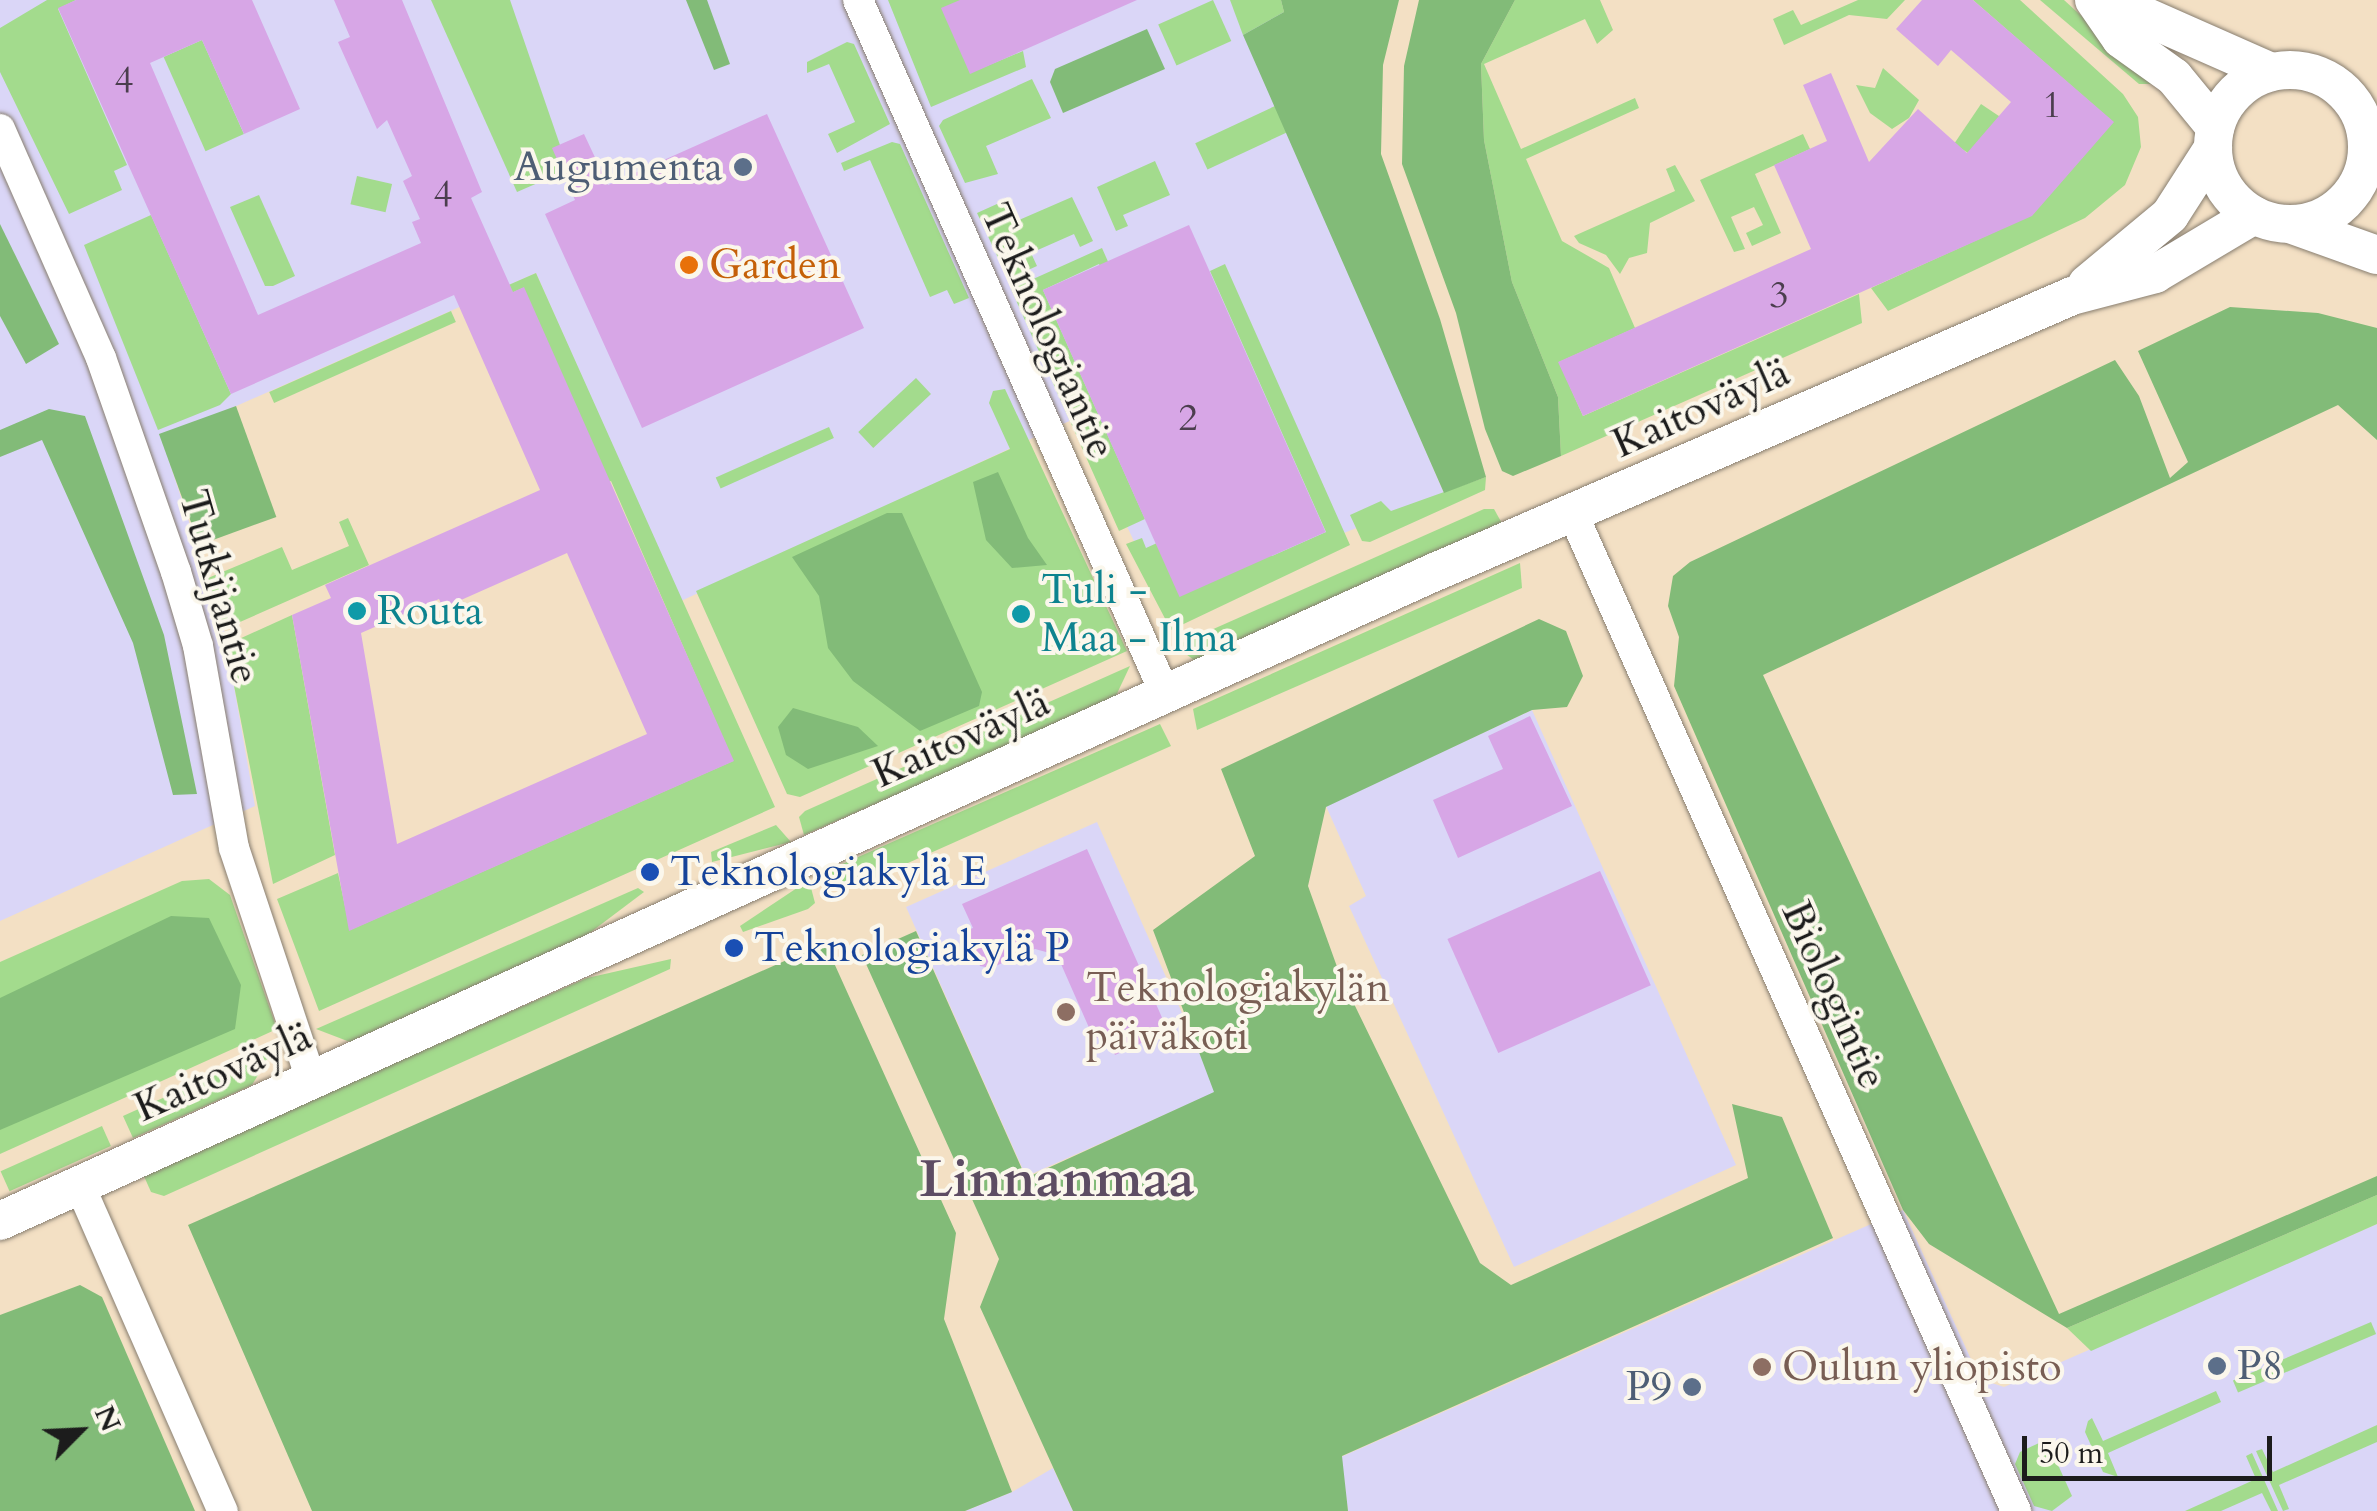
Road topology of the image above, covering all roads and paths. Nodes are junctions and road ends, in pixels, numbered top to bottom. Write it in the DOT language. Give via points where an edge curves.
graph roads {
  1 [pos="858,0"];
  2 [pos="2094,0"];
  3 [pos="2108,0"];
  4 [pos="2271,72"];
  5 [pos="0,130"];
  6 [pos="2214,138"];
  7 [pos="2371,177"];
  8 [pos="2254,215"];
  9 [pos="2293,225"];
  10 [pos="2377,255"];
  11 [pos="2072,296"];
  12 [pos="1573,514"];
  13 [pos="1166,696"];
  14 [pos="312,1082"];
  15 [pos="80,1186"];
  16 [pos="0,1220"];
  17 [pos="224,1511"];
  18 [pos="2016,1511"];
  1 -- 13 [label="street, Teknologiantie"];
  2 -- 6 [label="street" via="2121,39 2174,77"];
  3 -- 4 [label="street"];
  4 -- 6 [label="street" via="2236,92"];
  4 -- 7 [label="street" via="2311,72 2345,92 2365,126"];
  5 -- 14 [label="street, Tutkijantie" via="100,358 176,572 198,646 234,848"];
  6 -- 8 [label="street" via="2224,187"];
  6 -- 11 [label="street, Kaitoväylä" via="2170,215"];
  7 -- 9 [label="street" via="2322,218"];
  8 -- 9 [label="street"];
  8 -- 11 [label="street, Kaitoväylä" via="2155,274"];
  9 -- 10 [label="street"];
  11 -- 12 [label="street, Kaitoväylä"];
  12 -- 13 [label="street, Kaitoväylä"];
  12 -- 18 [label="street, Biologintie"];
  13 -- 14 [label="street, Kaitoväylä"];
  14 -- 15 [label="street, Kaitoväylä"];
  15 -- 16 [label="street, Kaitoväylä"];
  15 -- 17 [label="street"];
}
